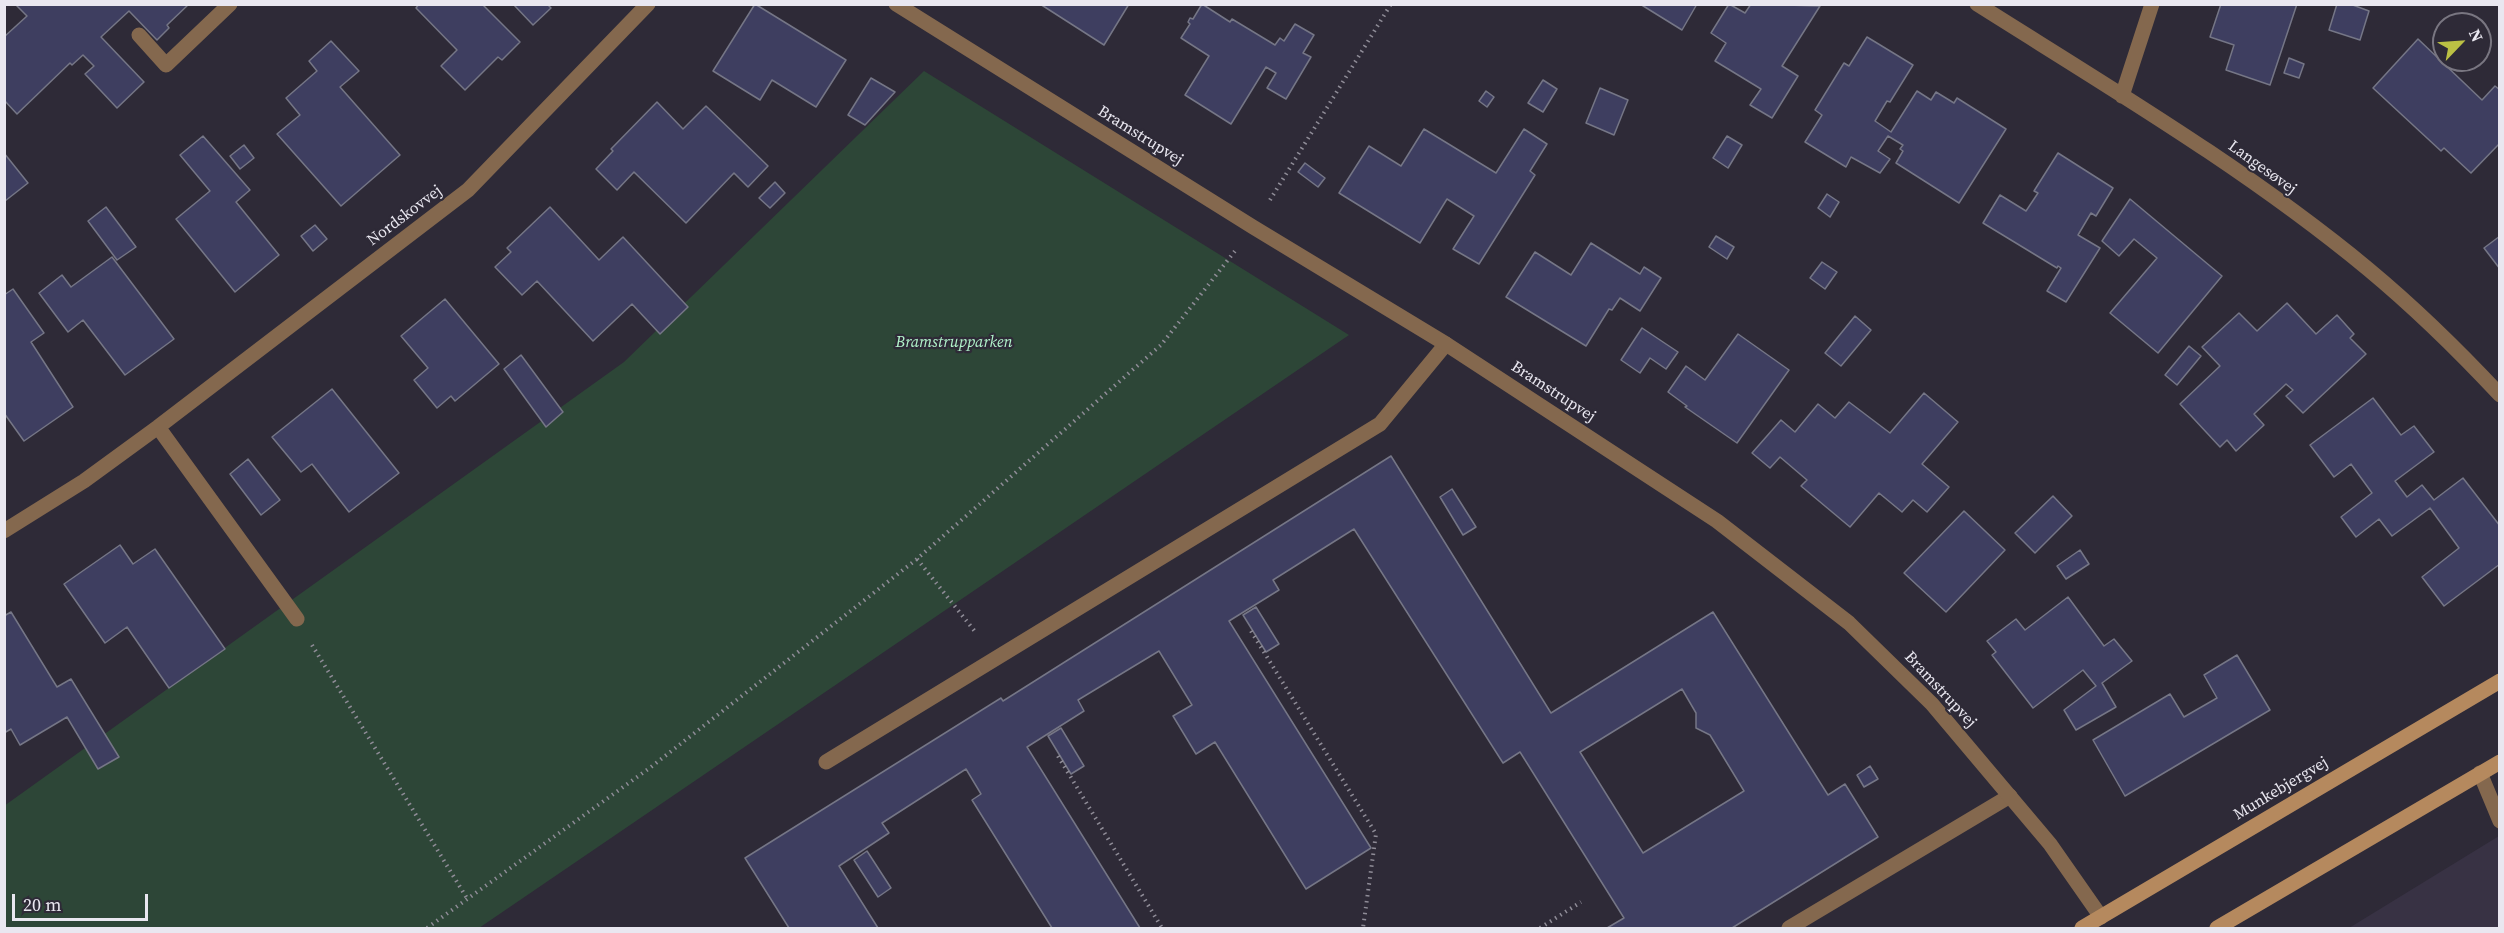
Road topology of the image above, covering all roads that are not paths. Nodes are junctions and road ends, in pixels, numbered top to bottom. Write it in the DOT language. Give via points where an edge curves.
graph roads {
  1 [pos="230,4"];
  2 [pos="648,4"];
  3 [pos="896,4"];
  4 [pos="1977,4"];
  5 [pos="2152,4"];
  6 [pos="139,35"];
  7 [pos="2122,96"];
  8 [pos="1446,344"];
  9 [pos="2499,395"];
  10 [pos="158,428"];
  11 [pos="4,531"];
  12 [pos="297,619"];
  13 [pos="2499,681"];
  14 [pos="826,762"];
  15 [pos="2499,762"];
  16 [pos="2480,773"];
  17 [pos="2010,796"];
  18 [pos="2499,821"];
  19 [pos="2101,917"];
  20 [pos="1789,928"];
  21 [pos="2082,928"];
  22 [pos="2217,928"];
  1 -- 6 [label="street" via="166,65"];
  2 -- 10 [label="street, Nordskovvej" via="468,190"];
  3 -- 8 [label="street, Bramstrupvej"];
  4 -- 7 [label="street, Langesøvej"];
  5 -- 7 [label="street"];
  7 -- 9 [label="street, Langesøvej" via="2211,153 2367,268 2460,352"];
  8 -- 14 [label="street" via="1380,424"];
  8 -- 17 [label="street, Bramstrupvej" via="1717,521 1849,623 1932,704"];
  10 -- 11 [label="street, Nordskovvej"];
  10 -- 12 [label="street"];
  13 -- 19 [label="street, Munkebjergvej"];
  15 -- 16 [label="street"];
  16 -- 18 [label="street"];
  16 -- 22 [label="street"];
  17 -- 19 [label="street, Bramstrupvej" via="2050,844"];
  17 -- 20 [label="street"];
  19 -- 21 [label="street, Munkebjergvej"];
}
